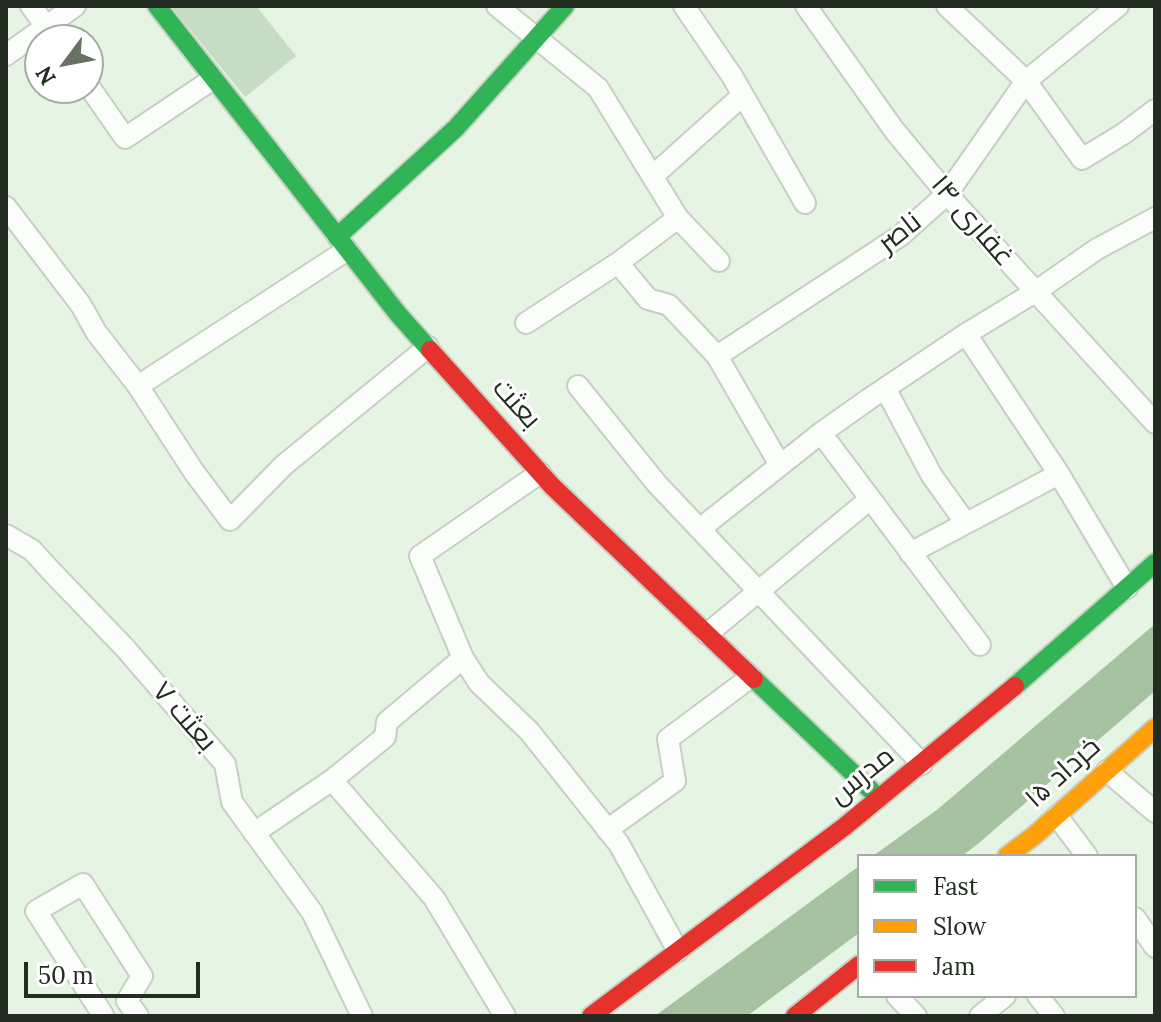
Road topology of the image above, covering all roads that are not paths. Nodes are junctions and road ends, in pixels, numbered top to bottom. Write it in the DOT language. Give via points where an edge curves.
graph roads {
  1 [pos="31,6"];
  2 [pos="75,6"];
  3 [pos="157,6"];
  4 [pos="497,6"];
  5 [pos="565,6"];
  6 [pos="684,6"];
  7 [pos="806,6"];
  8 [pos="947,6"];
  9 [pos="1118,6"];
  10 [pos="44,24"];
  11 [pos="59,24"];
  12 [pos="536,39"];
  13 [pos="24,46"];
  14 [pos="6,55"];
  15 [pos="213,79"];
  16 [pos="1026,81"];
  17 [pos="743,95"];
  18 [pos="101,104"];
  19 [pos="1155,110"];
  20 [pos="654,175"];
  21 [pos="947,194"];
  22 [pos="805,203"];
  23 [pos="6,207"];
  24 [pos="678,218"];
  25 [pos="1148,222"];
  26 [pos="342,243"];
  27 [pos="1155,243"];
  28 [pos="719,261"];
  29 [pos="618,263"];
  30 [pos="1035,292"];
  31 [pos="526,323"];
  32 [pos="966,334"];
  33 [pos="428,347"];
  34 [pos="717,356"];
  35 [pos="138,386"];
  36 [pos="578,386"];
  37 [pos="885,388"];
  38 [pos="1155,423"];
  39 [pos="821,433"];
  40 [pos="780,465"];
  41 [pos="540,473"];
  42 [pos="1059,474"];
  43 [pos="870,499"];
  44 [pos="965,522"];
  45 [pos="701,528"];
  46 [pos="6,535"];
  47 [pos="910,553"];
  48 [pos="1155,563"];
  49 [pos="1127,588"];
  50 [pos="759,590"];
  51 [pos="707,634"];
  52 [pos="980,645"];
  53 [pos="463,658"];
  54 [pos="751,677"];
  55 [pos="1155,728"];
  56 [pos="922,764"];
  57 [pos="1107,771"];
  58 [pos="332,780"];
  59 [pos="879,798"];
  60 [pos="1155,812"];
  61 [pos="1057,816"];
  62 [pos="607,830"];
  63 [pos="254,833"];
  64 [pos="1016,853"];
  65 [pos="1086,854"];
  66 [pos="1137,921"];
  67 [pos="1155,947"];
  68 [pos="678,951"];
  69 [pos="857,967"];
  70 [pos="899,998"];
  71 [pos="1002,998"];
  72 [pos="1040,998"];
  73 [pos="133,1008"];
  74 [pos="102,1016"];
  75 [pos="362,1016"];
  76 [pos="505,1016"];
  77 [pos="591,1016"];
  78 [pos="795,1016"];
  79 [pos="916,1016"];
  80 [pos="980,1016"];
  81 [pos="1054,1016"];
  1 -- 10 [label="street"];
  2 -- 11 [label="street"];
  3 -- 15 [label="street, بعثت"];
  4 -- 12 [label="street"];
  5 -- 12 [label="street"];
  6 -- 17 [label="street"];
  7 -- 21 [label="street, غفاری ۱۴"];
  8 -- 16 [label="street"];
  9 -- 16 [label="street, ناصر"];
  12 -- 20 [label="street" via="598,88"];
  12 -- 26 [label="street"];
  13 -- 14 [label="street"];
  15 -- 18 [label="street" via="125,138"];
  15 -- 26 [label="street, بعثت"];
  16 -- 19 [label="street" via="1082,159"];
  16 -- 21 [label="street, ناصر"];
  17 -- 20 [label="street"];
  17 -- 22 [label="street"];
  20 -- 24 [label="street"];
  21 -- 30 [label="street, غفاری ۱۴"];
  21 -- 34 [label="street, ناصر" via="900,236"];
  23 -- 35 [label="street"];
  24 -- 28 [label="street"];
  24 -- 29 [label="street"];
  25 -- 27 [label="street"];
  25 -- 30 [label="street"];
  26 -- 33 [label="street, بعثت"];
  26 -- 35 [label="street"];
  29 -- 31 [label="street"];
  29 -- 34 [label="street" via="648,299 669,305"];
  30 -- 32 [label="street"];
  30 -- 38 [label="street, غفاری ۱۴"];
  32 -- 37 [label="street"];
  32 -- 42 [label="street"];
  33 -- 35 [label="street" via="284,465 230,520"];
  33 -- 41 [label="street, بعثت"];
  34 -- 40 [label="street"];
  36 -- 45 [label="street" via="630,453"];
  37 -- 39 [label="street"];
  37 -- 44 [label="street" via="932,476"];
  39 -- 40 [label="street"];
  39 -- 43 [label="street"];
  40 -- 45 [label="street"];
  41 -- 51 [label="street, بعثت"];
  41 -- 53 [label="street" via="420,556"];
  42 -- 44 [label="street"];
  42 -- 49 [label="street"];
  43 -- 47 [label="street"];
  43 -- 50 [label="street"];
  44 -- 47 [label="street"];
  45 -- 50 [label="street"];
  46 -- 63 [label="street, بعثت ۷" via="32,550 225,764 232,802"];
  47 -- 52 [label="street"];
  48 -- 49 [label="street, مدرس"];
  49 -- 56 [label="street, مدرس"];
  50 -- 51 [label="street"];
  50 -- 56 [label="street"];
  51 -- 54 [label="street, بعثت"];
  53 -- 58 [label="street" via="387,722 385,737"];
  53 -- 62 [label="street"];
  54 -- 59 [label="street, بعثت"];
  54 -- 62 [label="street" via="668,739 675,781"];
  55 -- 57 [label="street, ۱۵ خرداد"];
  56 -- 59 [label="street, مدرس"];
  57 -- 60 [label="street"];
  57 -- 61 [label="street, ۱۵ خرداد"];
  58 -- 63 [label="street"];
  58 -- 76 [label="street" via="434,898"];
  59 -- 68 [label="street, مدرس"];
  61 -- 64 [label="street, ۱۵ خرداد"];
  61 -- 65 [label="street"];
  62 -- 68 [label="street"];
  63 -- 75 [label="street, بعثت ۷" via="312,912"];
  66 -- 67 [label="street"];
  68 -- 77 [label="street, مدرس"];
  69 -- 78 [label="street"];
  70 -- 79 [label="street"];
  71 -- 80 [label="street"];
  72 -- 81 [label="street"];
  73 -- 74 [label="street"];
  73 -- 74 [label="street" via="142,976 83,884 36,911"];
}
